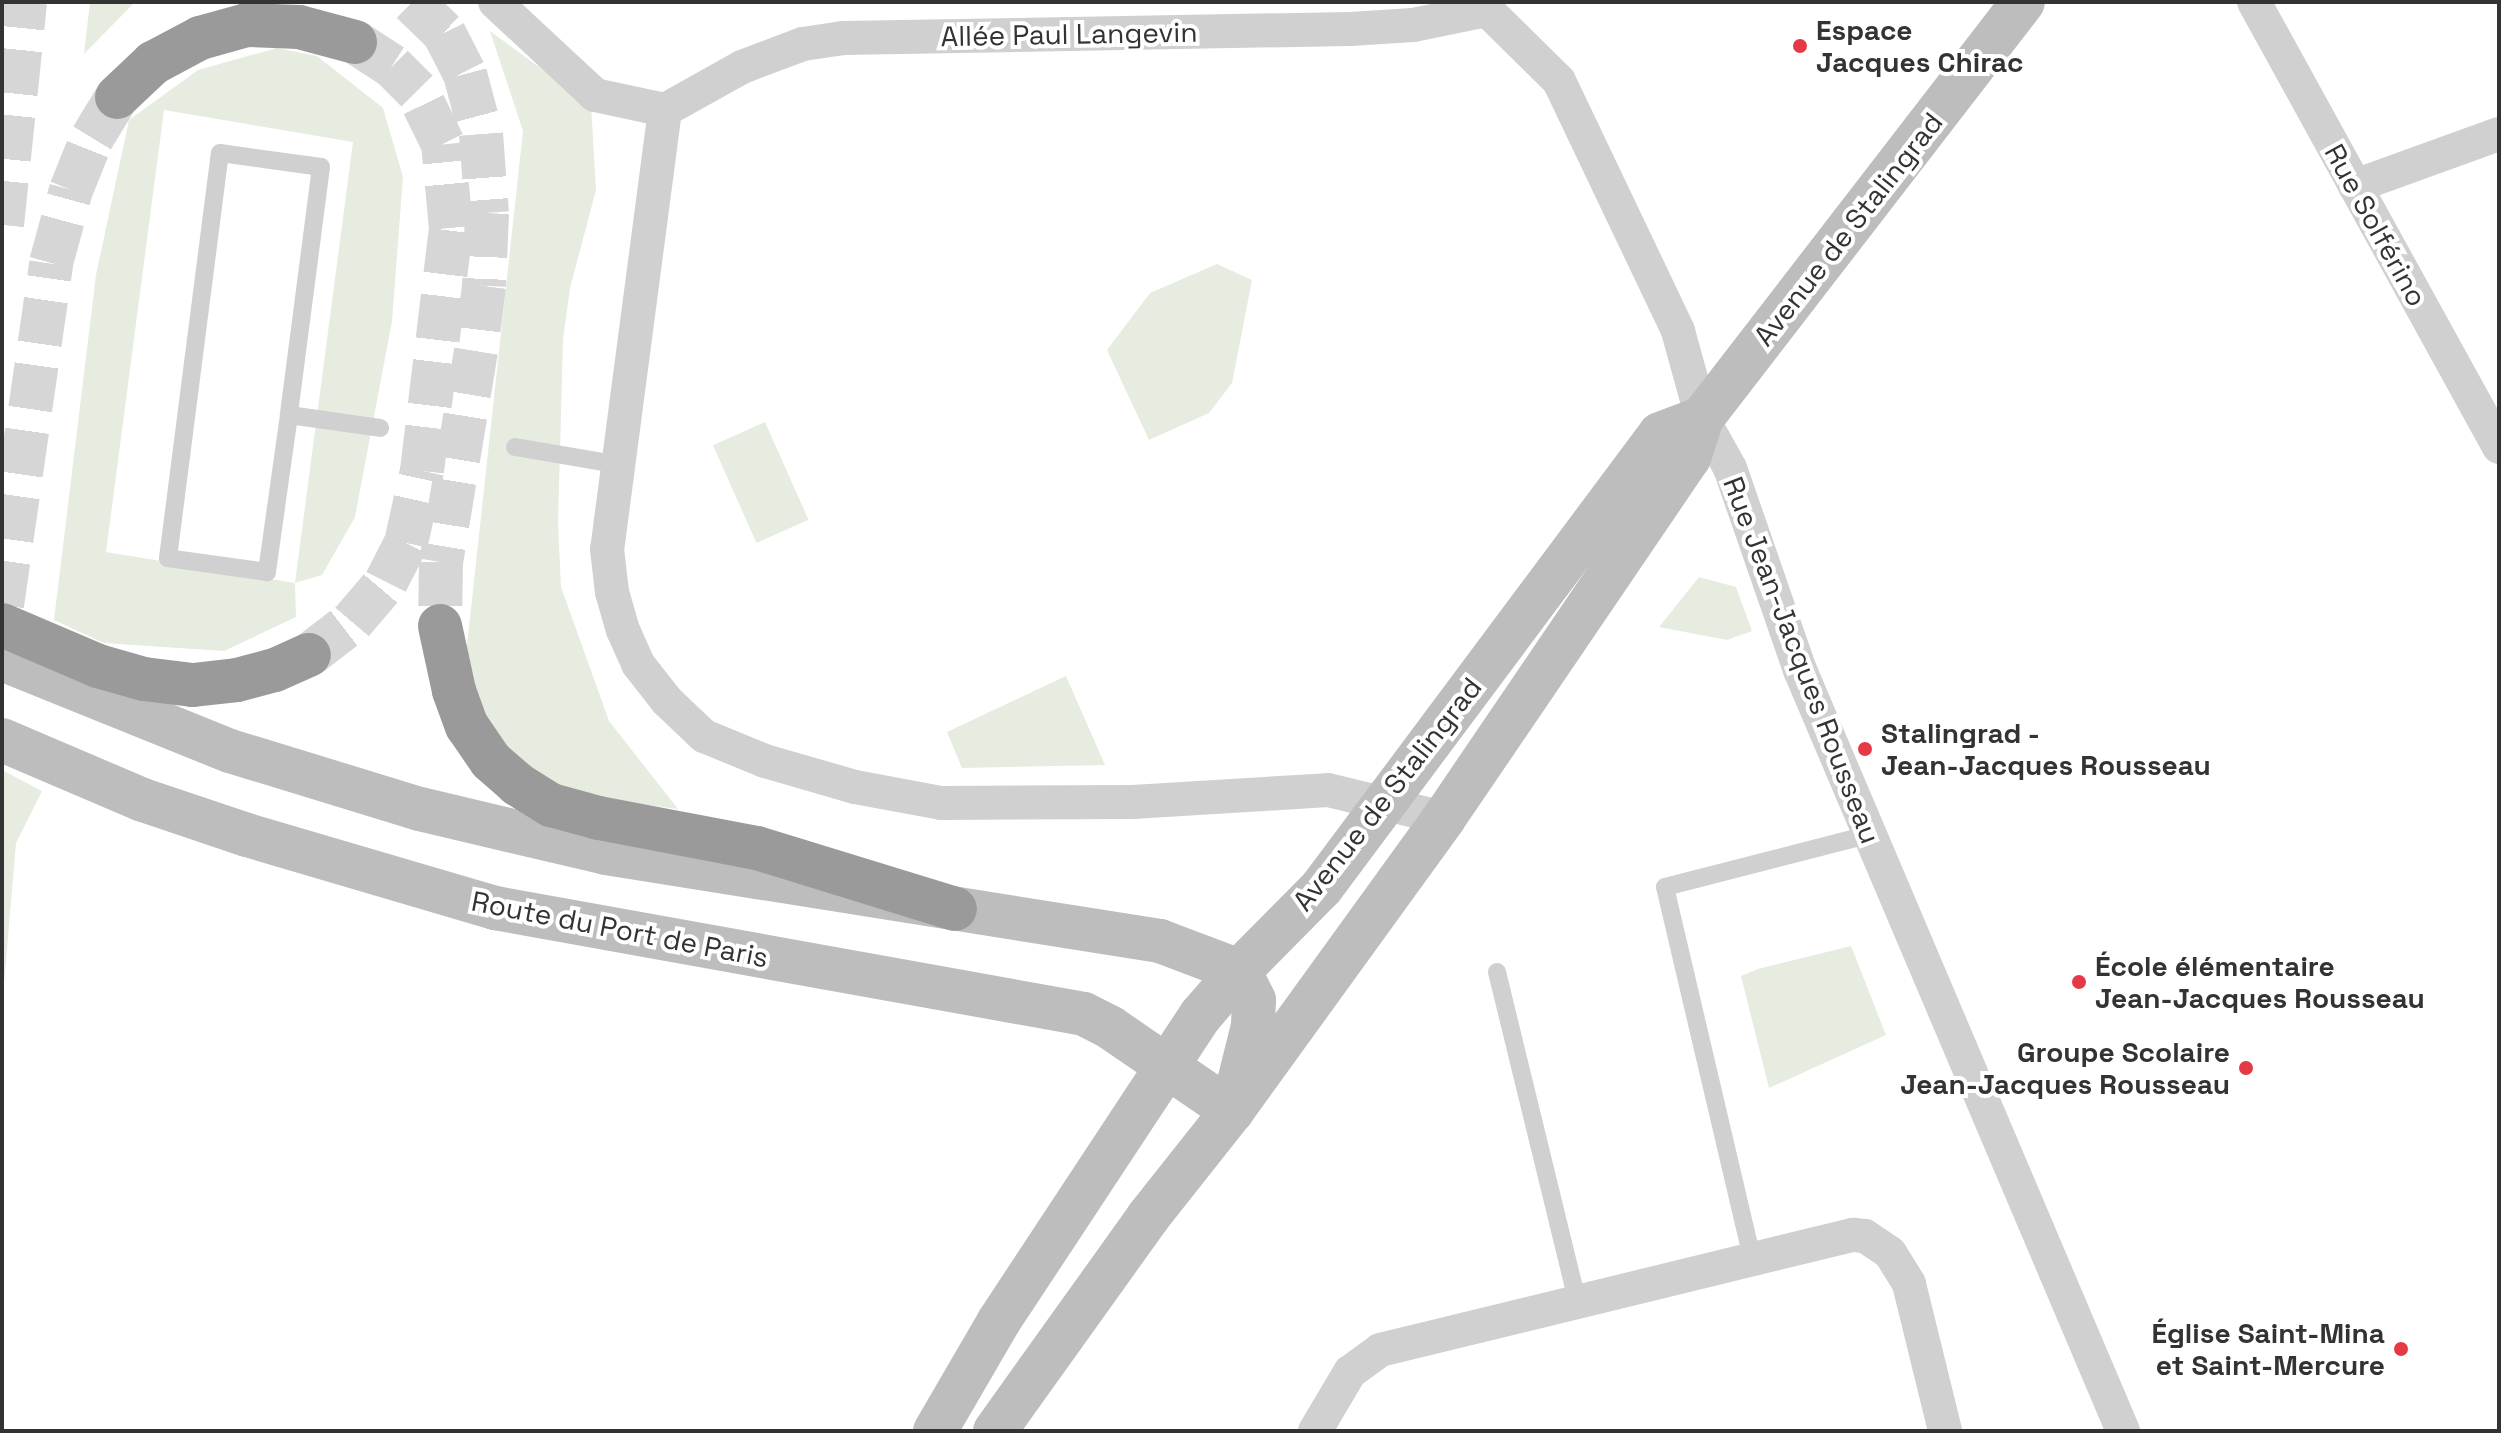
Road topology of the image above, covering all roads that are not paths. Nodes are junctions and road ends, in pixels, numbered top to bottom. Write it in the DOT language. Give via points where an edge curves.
graph roads {
  1 [pos="495,2"];
  2 [pos="2023,2"];
  3 [pos="2254,2"];
  4 [pos="1486,6"];
  5 [pos="355,42"];
  6 [pos="117,97"];
  7 [pos="665,110"];
  8 [pos="2499,134"];
  9 [pos="2355,186"];
  10 [pos="289,415"];
  11 [pos="1702,418"];
  12 [pos="380,428"];
  13 [pos="2495,432"];
  14 [pos="515,447"];
  15 [pos="616,464"];
  16 [pos="2,625"];
  17 [pos="440,626"];
  18 [pos="309,655"];
  19 [pos="2,659"];
  20 [pos="94,681"];
  21 [pos="2,740"];
  22 [pos="1382,803"];
  23 [pos="1444,818"];
  24 [pos="1867,835"];
  25 [pos="955,909"];
  26 [pos="1239,971"];
  27 [pos="1497,972"];
  28 [pos="1167,1066"];
  29 [pos="1232,1111"];
  30 [pos="1752,1258"];
  31 [pos="1577,1300"];
  32 [pos="935,1431"];
  33 [pos="995,1431"];
  34 [pos="1315,1431"];
  35 [pos="1945,1431"];
  36 [pos="2123,1431"];
  1 -- 7 [label="street" via="595,95"];
  2 -- 11 [label="main road, Avenue de Stalingrad"];
  3 -- 9 [label="street, Rue Solférino"];
  4 -- 7 [label="street, Allée Paul Langevin" via="1413,25 1350,29 843,38 803,44 742,67"];
  4 -- 11 [label="street, Rue Jean-Jacques Rousseau" via="1559,81 1678,331"];
  5 -- 6 [label="highway" via="299,27 247,25 200,38 153,63"];
  7 -- 15 [label="street"];
  8 -- 9 [label="street"];
  9 -- 13 [label="street, Rue Solférino"];
  10 -- 10 [label="lane" via="321,167 220,153 168,558 267,572"];
  10 -- 12 [label="lane"];
  11 -- 22 [label="main road, Avenue de Stalingrad" via="1660,434"];
  11 -- 23 [label="main road, Avenue de Stalingrad" via="1689,458"];
  11 -- 24 [label="street, Rue Jean-Jacques Rousseau" via="1730,468 1800,670"];
  14 -- 15 [label="lane"];
  15 -- 22 [label="street" via="607,549 623,630 667,701 704,736 765,761 855,787 941,803 1133,802 1328,790"];
  16 -- 20 [label="highway"];
  17 -- 25 [label="highway" via="467,726 491,761 551,805 757,848"];
  18 -- 20 [label="highway" via="262,673 193,685 144,679"];
  19 -- 20 [label="main road"];
  20 -- 25 [label="main road" via="230,751 420,809 606,853"];
  21 -- 28 [label="main road, Route du Port de Paris" via="143,800 495,908 1084,1014"];
  22 -- 23 [label="street"];
  22 -- 26 [label="main road, Avenue de Stalingrad" via="1322,887"];
  23 -- 29 [label="main road, Avenue de Stalingrad"];
  24 -- 30 [label="lane" via="1665,887"];
  24 -- 36 [label="street, Rue Jean-Jacques Rousseau"];
  25 -- 26 [label="main road" via="1160,941"];
  26 -- 28 [label="main road, Avenue de Stalingrad"];
  26 -- 29 [label="main road" via="1254,1005 1253,1026"];
  27 -- 31 [label="lane"];
  28 -- 29 [label="main road, Route du Port de Paris"];
  28 -- 32 [label="main road, Avenue de Stalingrad" via="999,1321"];
  29 -- 33 [label="main road, Avenue de Stalingrad" via="1142,1225"];
  30 -- 31 [label="street"];
  30 -- 35 [label="street" via="1853,1235 1865,1236 1890,1253 1913,1295"];
  31 -- 34 [label="street" via="1380,1350 1350,1372"];
}
